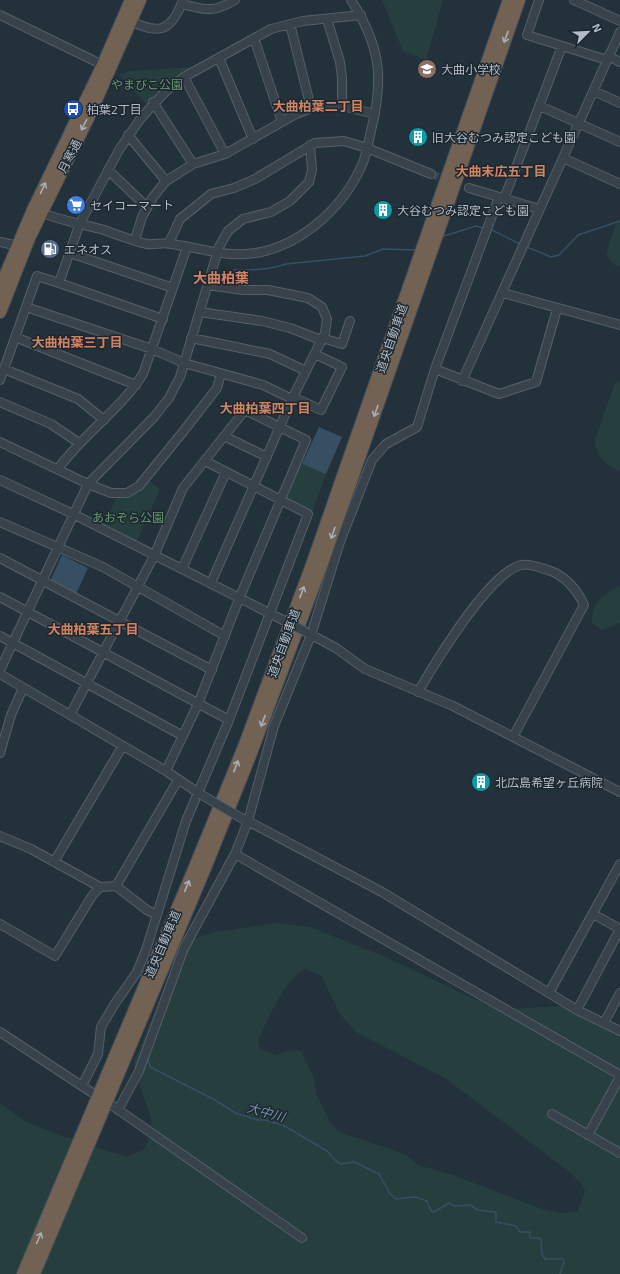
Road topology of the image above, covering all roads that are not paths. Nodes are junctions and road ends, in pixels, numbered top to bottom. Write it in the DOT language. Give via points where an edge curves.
graph roads {
  1 [pos="131,0"];
  2 [pos="140,0"];
  3 [pos="235,0"];
  4 [pos="351,0"];
  5 [pos="509,0"];
  6 [pos="519,0"];
  7 [pos="539,0"];
  8 [pos="574,0"];
  9 [pos="183,2"];
  10 [pos="0,15"];
  11 [pos="361,15"];
  12 [pos="327,19"];
  13 [pos="128,20"];
  14 [pos="620,21"];
  15 [pos="290,24"];
  16 [pos="620,32"];
  17 [pos="254,38"];
  18 [pos="562,46"];
  19 [pos="219,58"];
  20 [pos="608,58"];
  21 [pos="620,62"];
  22 [pos="107,67"];
  23 [pos="184,77"];
  24 [pos="594,91"];
  25 [pos="153,102"];
  26 [pos="620,103"];
  27 [pos="342,106"];
  28 [pos="540,106"];
  29 [pos="311,108"];
  30 [pos="375,114"];
  31 [pos="282,122"];
  32 [pos="579,124"];
  33 [pos="128,135"];
  34 [pos="253,139"];
  35 [pos="620,142"];
  36 [pos="310,145"];
  37 [pos="367,148"];
  38 [pos="225,154"];
  39 [pos="563,158"];
  40 [pos="193,164"];
  41 [pos="108,170"];
  42 [pos="431,174"];
  43 [pos="166,181"];
  44 [pos="620,184"];
  45 [pos="469,188"];
  46 [pos="502,198"];
  47 [pos="147,207"];
  48 [pos="539,209"];
  49 [pos="37,211"];
  50 [pos="80,224"];
  51 [pos="135,240"];
  52 [pos="0,242"];
  53 [pos="169,243"];
  54 [pos="187,246"];
  55 [pos="21,247"];
  56 [pos="70,253"];
  57 [pos="218,253"];
  58 [pos="59,283"];
  59 [pos="208,285"];
  60 [pos="0,288"];
  61 [pos="173,288"];
  62 [pos="503,293"];
  63 [pos="26,307"];
  64 [pos="557,309"];
  65 [pos="0,312"];
  66 [pos="200,312"];
  67 [pos="163,319"];
  68 [pos="350,320"];
  69 [pos="620,325"];
  70 [pos="15,337"];
  71 [pos="191,338"];
  72 [pos="322,339"];
  73 [pos="152,349"];
  74 [pos="315,354"];
  75 [pos="184,363"];
  76 [pos="435,368"];
  77 [pos="4,369"];
  78 [pos="306,371"];
  79 [pos="221,374"];
  80 [pos="0,380"];
  81 [pos="462,381"];
  82 [pos="136,385"];
  83 [pos="293,398"];
  84 [pos="0,402"];
  85 [pos="104,420"];
  86 [pos="280,427"];
  87 [pos="224,436"];
  88 [pos="0,442"];
  89 [pos="79,443"];
  90 [pos="267,457"];
  91 [pos="205,461"];
  92 [pos="58,469"];
  93 [pos="226,472"];
  94 [pos="0,480"];
  95 [pos="88,484"];
  96 [pos="254,486"];
  97 [pos="281,499"];
  98 [pos="73,514"];
  99 [pos="0,522"];
  100 [pos="58,546"];
  101 [pos="154,556"];
  102 [pos="0,558"];
  103 [pos="182,569"];
  104 [pos="41,581"];
  105 [pos="211,583"];
  106 [pos="138,587"];
  107 [pos="0,597"];
  108 [pos="239,599"];
  109 [pos="26,612"];
  110 [pos="272,615"];
  111 [pos="120,622"];
  112 [pos="310,634"];
  113 [pos="0,636"];
  114 [pos="225,636"];
  115 [pos="13,644"];
  116 [pos="104,652"];
  117 [pos="0,670"];
  118 [pos="212,670"];
  119 [pos="0,674"];
  120 [pos="87,682"];
  121 [pos="23,688"];
  122 [pos="418,692"];
  123 [pos="198,704"];
  124 [pos="70,715"];
  125 [pos="229,720"];
  126 [pos="183,736"];
  127 [pos="513,737"];
  128 [pos="122,747"];
  129 [pos="0,753"];
  130 [pos="166,771"];
  131 [pos="178,780"];
  132 [pos="620,792"];
  133 [pos="199,793"];
  134 [pos="246,820"];
  135 [pos="0,836"];
  136 [pos="236,854"];
  137 [pos="54,862"];
  138 [pos="620,864"];
  139 [pos="116,886"];
  140 [pos="100,887"];
  141 [pos="593,914"];
  142 [pos="156,915"];
  143 [pos="0,924"];
  144 [pos="620,929"];
  145 [pos="549,992"];
  146 [pos="620,994"];
  147 [pos="577,1010"];
  148 [pos="604,1023"];
  149 [pos="620,1031"];
  150 [pos="0,1032"];
  151 [pos="620,1076"];
  152 [pos="82,1086"];
  153 [pos="91,1092"];
  154 [pos="110,1104"];
  155 [pos="118,1110"];
  156 [pos="552,1114"];
  157 [pos="588,1135"];
  158 [pos="620,1153"];
  159 [pos="302,1238"];
  160 [pos="23,1274"];
  161 [pos="34,1274"];
  1 -- 13 [label="highway, 月寒通"];
  2 -- 13 [label="highway, 月寒通"];
  3 -- 9 [label="street" via="220,9 200,9"];
  4 -- 11 [label="street"];
  160 -- 5 [label="highway, 道央自動車道, one-way" via="195,867 251,727 312,565"];
  6 -- 161 [label="highway, 道央自動車道, one-way" via="323,561 252,752"];
  7 -- 18 [label="street" via="527,35"];
  8 -- 14 [label="street"];
  9 -- 13 [label="street" via="170,24 156,30"];
  10 -- 22 [label="street"];
  11 -- 12 [label="street"];
  11 -- 30 [label="street" via="372,38 377,58 379,92"];
  12 -- 15 [label="street"];
  12 -- 27 [label="street" via="340,62"];
  13 -- 22 [label="highway, 月寒通"];
  15 -- 17 [label="street" via="271,29"];
  15 -- 29 [label="street"];
  16 -- 20 [label="street"];
  17 -- 19 [label="street"];
  17 -- 31 [label="street"];
  18 -- 20 [label="street"];
  18 -- 28 [label="street"];
  19 -- 23 [label="street"];
  19 -- 34 [label="street"];
  20 -- 21 [label="street"];
  20 -- 24 [label="street"];
  22 -- 49 [label="highway, 月寒通"];
  23 -- 25 [label="street"];
  23 -- 38 [label="street"];
  24 -- 26 [label="street"];
  24 -- 32 [label="street"];
  25 -- 33 [label="street"];
  25 -- 40 [label="street"];
  27 -- 29 [label="street"];
  27 -- 30 [label="street"];
  28 -- 32 [label="street"];
  28 -- 46 [label="street"];
  29 -- 31 [label="street"];
  30 -- 37 [label="street"];
  31 -- 34 [label="street"];
  32 -- 35 [label="street"];
  32 -- 39 [label="street"];
  33 -- 41 [label="street"];
  33 -- 43 [label="street"];
  34 -- 38 [label="street"];
  36 -- 37 [label="street" via="329,140 344,141"];
  36 -- 53 [label="street" via="255,179 211,194 180,219"];
  36 -- 57 [label="street" via="312,170 308,182 290,201 272,212 243,219 228,231"];
  37 -- 42 [label="street"];
  37 -- 57 [label="street" via="362,166 349,189 333,209 312,228 268,251 245,254"];
  38 -- 40 [label="street"];
  39 -- 44 [label="street"];
  39 -- 48 [label="street"];
  40 -- 43 [label="street"];
  41 -- 47 [label="street"];
  41 -- 50 [label="street"];
  43 -- 47 [label="street"];
  45 -- 46 [label="street"];
  46 -- 48 [label="street"];
  46 -- 76 [label="street"];
  47 -- 51 [label="street"];
  48 -- 62 [label="street"];
  49 -- 50 [label="street"];
  49 -- 55 [label="highway, 月寒通"];
  50 -- 51 [label="street"];
  50 -- 56 [label="street"];
  51 -- 53 [label="street" via="148,244"];
  52 -- 55 [label="street"];
  53 -- 54 [label="street"];
  54 -- 57 [label="street"];
  54 -- 61 [label="street"];
  55 -- 60 [label="highway, 月寒通"];
  55 -- 65 [label="highway, 月寒通"];
  56 -- 58 [label="street"];
  56 -- 61 [label="street"];
  57 -- 59 [label="street"];
  58 -- 63 [label="street" via="37,276"];
  58 -- 67 [label="street"];
  59 -- 66 [label="street"];
  59 -- 72 [label="street" via="268,290 308,298 322,307 327,319"];
  61 -- 67 [label="street"];
  62 -- 64 [label="street"];
  62 -- 81 [label="street"];
  63 -- 70 [label="street"];
  63 -- 73 [label="street"];
  64 -- 69 [label="street"];
  64 -- 81 [label="street" via="536,382 499,394"];
  66 -- 71 [label="street"];
  66 -- 72 [label="street" via="262,321"];
  67 -- 73 [label="street"];
  68 -- 72 [label="street" via="342,344"];
  70 -- 77 [label="street"];
  70 -- 82 [label="street"];
  71 -- 75 [label="street"];
  71 -- 78 [label="street" via="270,354"];
  72 -- 74 [label="street"];
  73 -- 75 [label="street"];
  73 -- 82 [label="street"];
  74 -- 78 [label="street"];
  74 -- 83 [label="street" via="342,367 320,410"];
  75 -- 79 [label="street"];
  75 -- 95 [label="street" via="169,398 158,412"];
  76 -- 81 [label="street"];
  76 -- 112 [label="street" via="417,428 386,444 372,460 340,542"];
  77 -- 80 [label="street"];
  77 -- 85 [label="street" via="78,399"];
  78 -- 83 [label="street"];
  79 -- 83 [label="street" via="263,385"];
  79 -- 95 [label="street" via="217,388 139,486 127,493 111,493"];
  82 -- 85 [label="street"];
  83 -- 86 [label="street"];
  84 -- 89 [label="street" via="51,424"];
  85 -- 89 [label="street"];
  86 -- 87 [label="street" via="246,410"];
  86 -- 90 [label="street"];
  86 -- 97 [label="street" via="306,440"];
  87 -- 90 [label="street"];
  87 -- 91 [label="street"];
  88 -- 92 [label="street"];
  89 -- 92 [label="street"];
  90 -- 96 [label="street"];
  91 -- 93 [label="street"];
  91 -- 101 [label="street" via="183,488"];
  92 -- 95 [label="street"];
  93 -- 96 [label="street"];
  93 -- 103 [label="street"];
  94 -- 98 [label="street"];
  95 -- 98 [label="street"];
  96 -- 97 [label="street"];
  96 -- 105 [label="street"];
  97 -- 108 [label="street"];
  97 -- 110 [label="street" via="308,514"];
  98 -- 100 [label="street"];
  98 -- 101 [label="street"];
  99 -- 100 [label="street"];
  100 -- 104 [label="street"];
  100 -- 106 [label="street"];
  101 -- 103 [label="street"];
  101 -- 106 [label="street"];
  102 -- 104 [label="street"];
  103 -- 105 [label="street"];
  104 -- 109 [label="street"];
  104 -- 111 [label="street"];
  105 -- 108 [label="street"];
  106 -- 111 [label="street"];
  106 -- 114 [label="street"];
  107 -- 109 [label="street"];
  108 -- 110 [label="street"];
  108 -- 114 [label="street"];
  109 -- 115 [label="street"];
  109 -- 116 [label="street"];
  110 -- 112 [label="street, bridge"];
  110 -- 125 [label="street"];
  111 -- 116 [label="street"];
  111 -- 118 [label="street"];
  112 -- 122 [label="street" via="336,648 365,669"];
  112 -- 134 [label="street" via="274,726"];
  113 -- 115 [label="street"];
  114 -- 118 [label="street"];
  115 -- 117 [label="street"];
  115 -- 120 [label="street"];
  116 -- 120 [label="street"];
  116 -- 123 [label="street"];
  118 -- 123 [label="street"];
  119 -- 121 [label="street"];
  120 -- 124 [label="street"];
  120 -- 126 [label="street"];
  121 -- 124 [label="street"];
  121 -- 129 [label="street" via="11,715"];
  122 -- 127 [label="street" via="453,706"];
  122 -- 127 [label="street" via="448,641 497,581 521,565 553,572 575,588 584,605"];
  123 -- 125 [label="street"];
  123 -- 126 [label="street"];
  124 -- 128 [label="street"];
  125 -- 133 [label="street"];
  126 -- 130 [label="street"];
  127 -- 132 [label="street"];
  128 -- 130 [label="street"];
  128 -- 137 [label="street"];
  130 -- 131 [label="street"];
  131 -- 133 [label="street"];
  131 -- 139 [label="street"];
  133 -- 134 [label="street, bridge"];
  133 -- 142 [label="street" via="186,821"];
  134 -- 136 [label="street"];
  134 -- 145 [label="street" via="382,892"];
  135 -- 137 [label="street"];
  136 -- 151 [label="street"];
  136 -- 155 [label="street" via="184,948 139,1071"];
  137 -- 140 [label="street"];
  138 -- 141 [label="street"];
  139 -- 140 [label="street"];
  139 -- 142 [label="street"];
  140 -- 143 [label="street" via="55,956"];
  141 -- 144 [label="street"];
  141 -- 145 [label="street"];
  142 -- 152 [label="street" via="137,972 101,1027 98,1054"];
  144 -- 147 [label="street"];
  145 -- 147 [label="street"];
  146 -- 148 [label="street"];
  147 -- 148 [label="street"];
  148 -- 149 [label="street"];
  150 -- 152 [label="street"];
  151 -- 157 [label="street"];
  152 -- 153 [label="street"];
  154 -- 155 [label="street"];
  155 -- 159 [label="street"];
  156 -- 157 [label="street"];
  157 -- 158 [label="street"];
}
